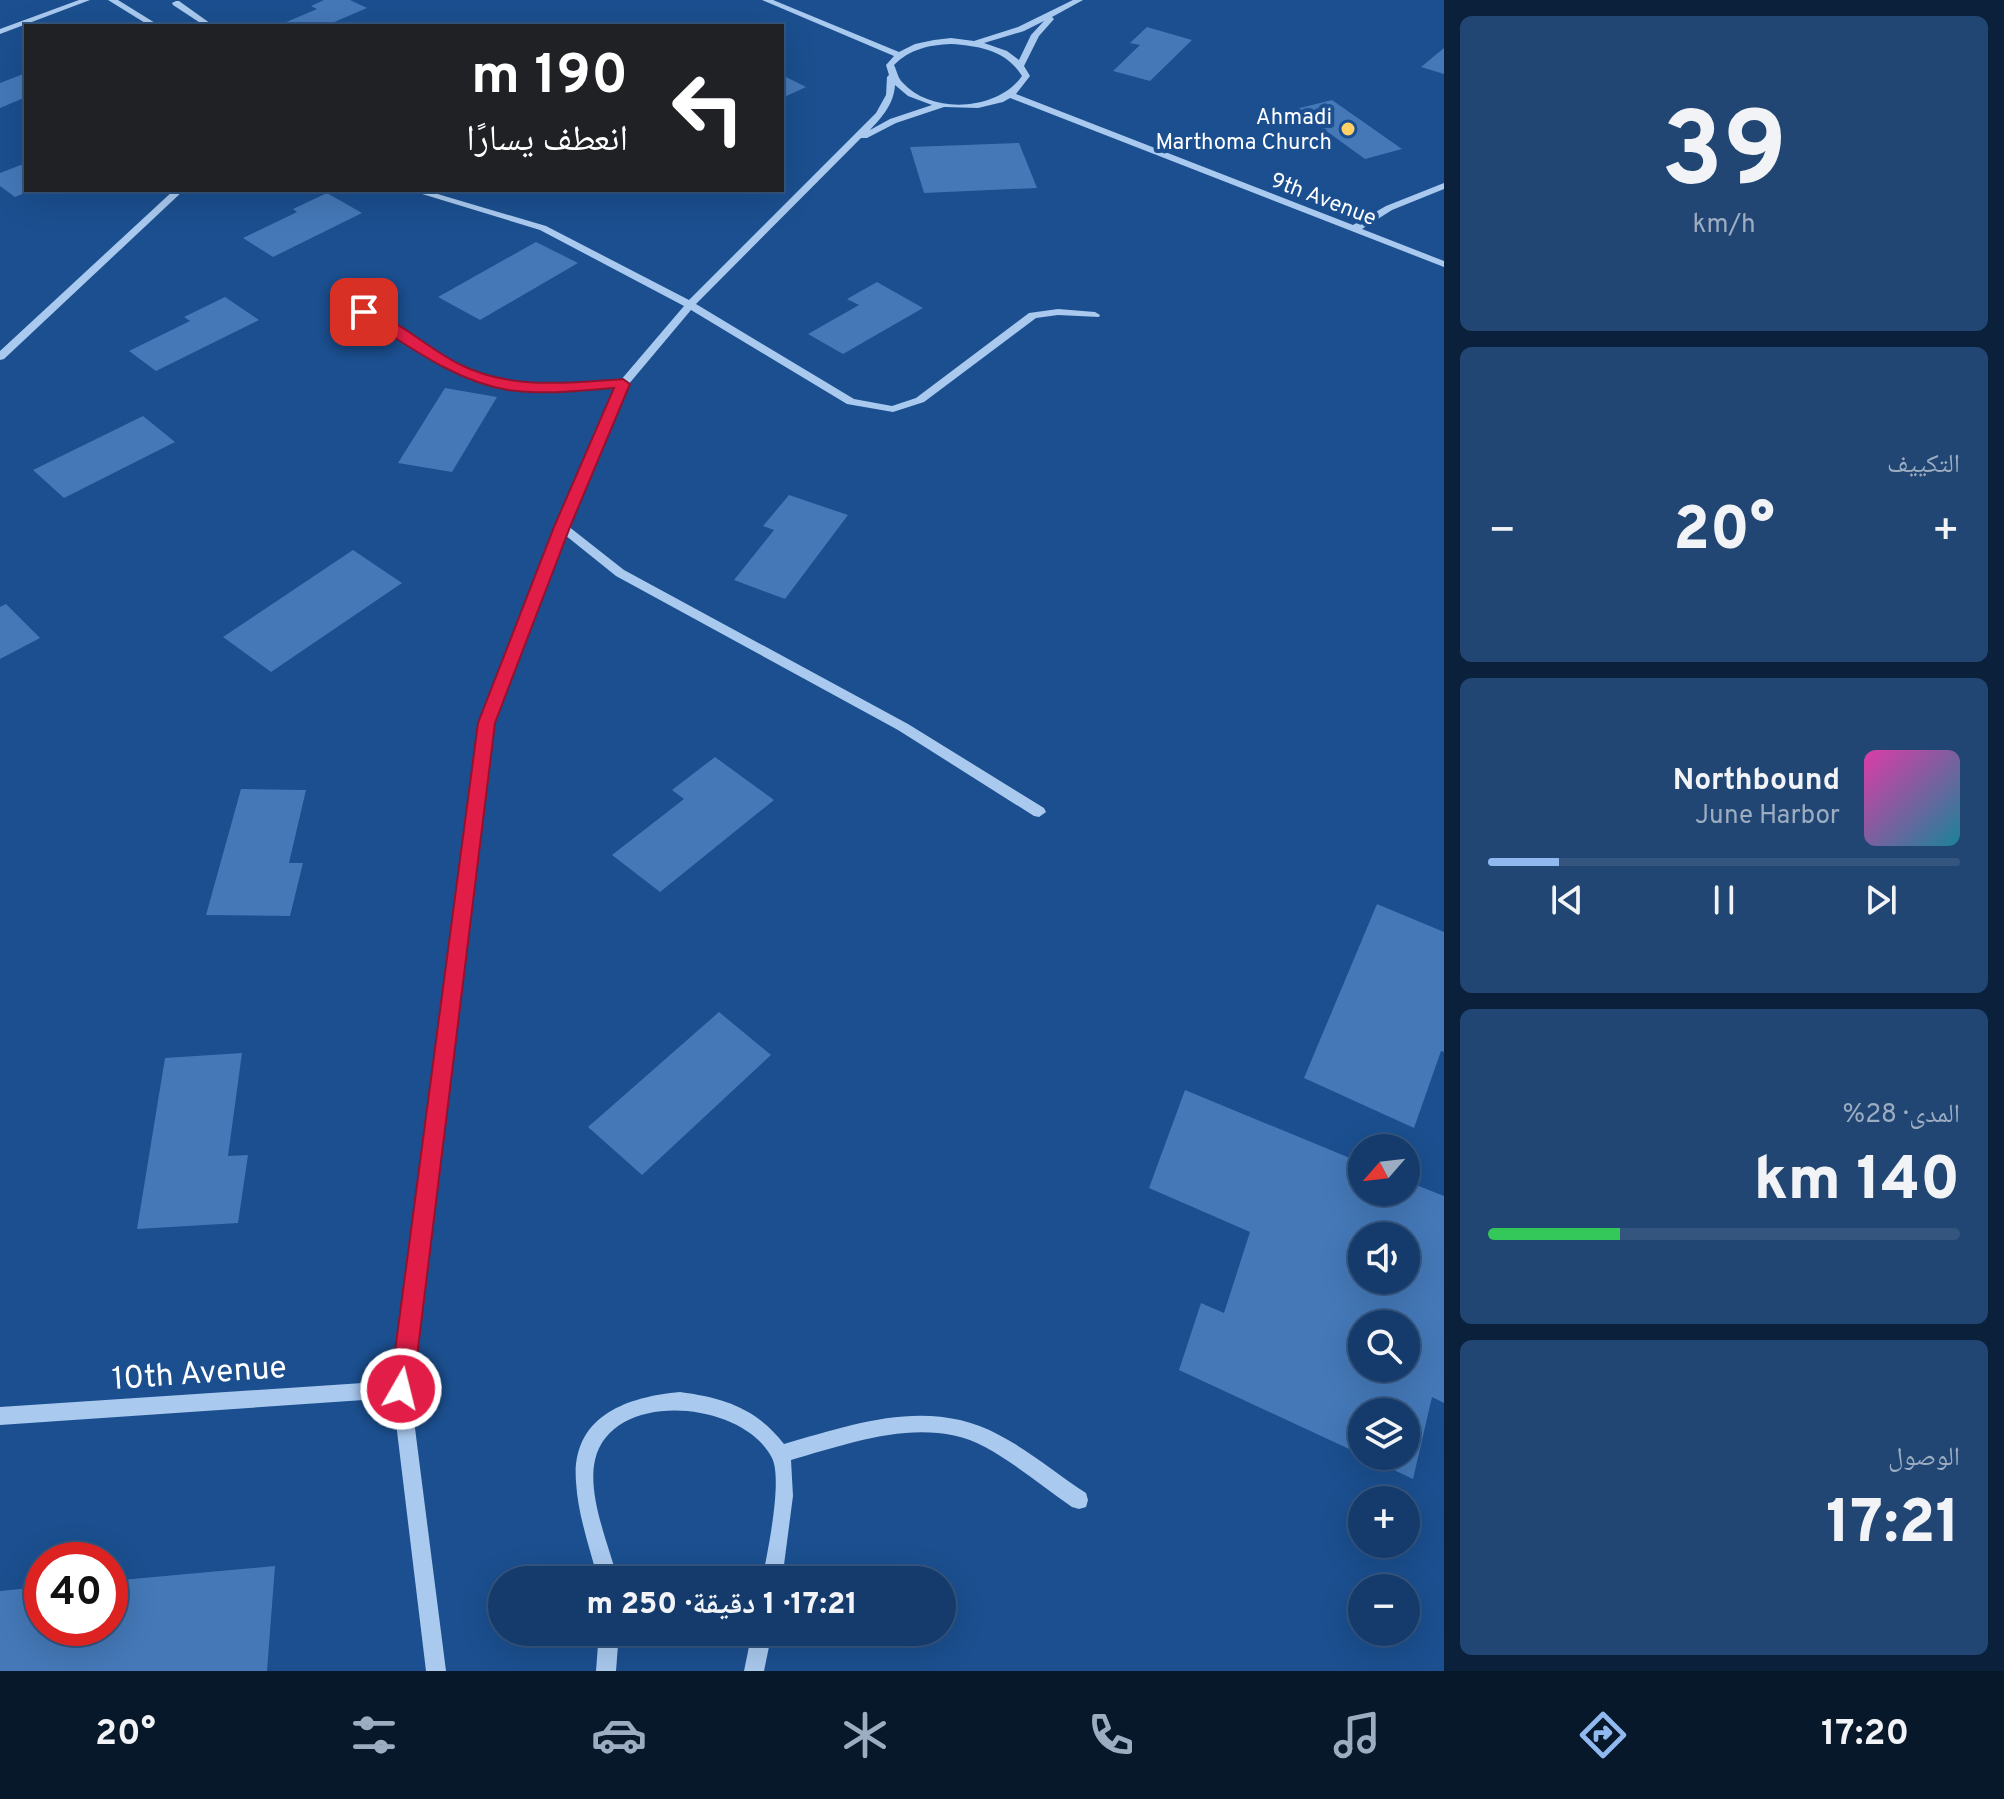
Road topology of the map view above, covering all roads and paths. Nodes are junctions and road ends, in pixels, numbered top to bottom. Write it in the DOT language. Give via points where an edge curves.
graph roads {
  1 [pos="86,0"];
  2 [pos="112,0"];
  3 [pos="766,0"];
  4 [pos="1079,0"];
  5 [pos="176,3"];
  6 [pos="1056,14"];
  7 [pos="153,24"];
  8 [pos="207,24"];
  9 [pos="0,32"];
  10 [pos="972,43"];
  11 [pos="899,55"];
  12 [pos="1021,65"];
  13 [pos="891,77"];
  14 [pos="1012,96"];
  15 [pos="942,104"];
  16 [pos="850,144"];
  17 [pos="1444,186"];
  18 [pos="177,192"];
  19 [pos="421,192"];
  20 [pos="1354,229"];
  21 [pos="1444,264"];
  22 [pos="690,305"];
  23 [pos="364,312"];
  24 [pos="1095,315"];
  25 [pos="0,357"];
  26 [pos="623,384"];
  27 [pos="562,527"];
  28 [pos="1039,812"];
  29 [pos="401,1389"];
  30 [pos="0,1416"];
  31 [pos="781,1454"];
  32 [pos="1079,1500"];
  33 [pos="605,1566"];
  34 [pos="775,1566"];
  35 [pos="608,1646"];
  36 [pos="759,1646"];
  37 [pos="436,1671"];
  38 [pos="606,1671"];
  39 [pos="754,1671"];
  1 -- 9 [label="street"];
  2 -- 7 [label="street"];
  3 -- 11 [label="street"];
  4 -- 6 [label="street"];
  5 -- 8 [label="street"];
  6 -- 10 [label="street"];
  6 -- 12 [label="street" via="1035,35"];
  10 -- 11 [label="street" via="930,43"];
  10 -- 12 [label="street" via="1009,55"];
  11 -- 13 [label="street" via="890,65"];
  12 -- 14 [label="street" via="1023,87"];
  13 -- 15 [label="street" via="910,94"];
  13 -- 16 [label="street" via="886,104"];
  14 -- 15 [label="street" via="993,103"];
  14 -- 20 [label="street, 9th Avenue"];
  15 -- 16 [label="street"];
  16 -- 22 [label="street"];
  17 -- 20 [label="street"];
  18 -- 25 [label="street"];
  19 -- 22 [label="street" via="543,228"];
  20 -- 21 [label="street, 9th Avenue"];
  22 -- 24 [label="street" via="851,402 893,409 920,400 1033,315"];
  22 -- 26 [label="street"];
  23 -- 26 [label="street" via="456,368 508,386"];
  26 -- 27 [label="street"];
  27 -- 28 [label="street" via="620,573 903,727"];
  27 -- 29 [label="street" via="487,723"];
  29 -- 30 [label="street, 10th Avenue"];
  29 -- 37 [label="street"];
  31 -- 32 [label="street" via="873,1427 945,1426 981,1436"];
  31 -- 33 [label="street" via="737,1414 710,1403 652,1404 612,1420 593,1440 584,1467"];
  31 -- 34 [label="street" via="784,1513"];
  35 -- 38 [label="street"];
  36 -- 39 [label="street"];
}
